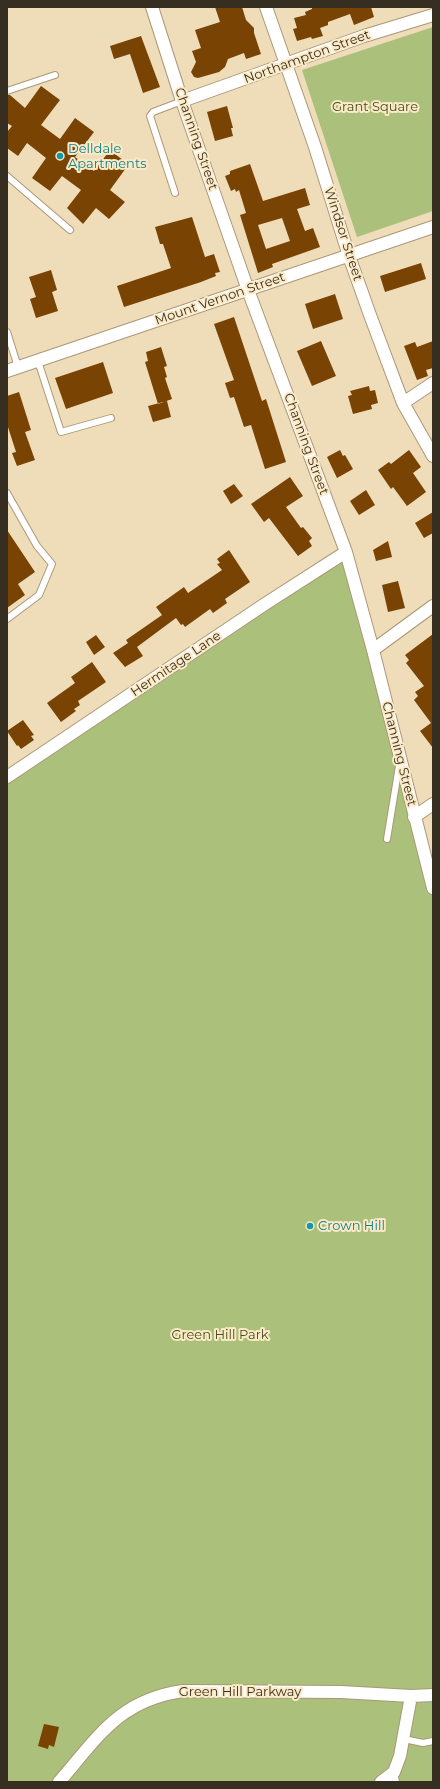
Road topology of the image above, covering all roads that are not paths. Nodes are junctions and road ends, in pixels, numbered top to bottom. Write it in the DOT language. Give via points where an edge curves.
graph roads {
  1 [pos="152,7"];
  2 [pos="266,7"];
  3 [pos="433,15"];
  4 [pos="285,64"];
  5 [pos="55,75"];
  6 [pos="7,91"];
  7 [pos="182,101"];
  8 [pos="7,176"];
  9 [pos="175,193"];
  10 [pos="433,227"];
  11 [pos="70,230"];
  12 [pos="349,256"];
  13 [pos="248,290"];
  14 [pos="7,332"];
  15 [pos="38,361"];
  16 [pos="13,369"];
  17 [pos="433,383"];
  18 [pos="403,403"];
  19 [pos="111,418"];
  20 [pos="433,456"];
  21 [pos="7,493"];
  22 [pos="346,552"];
  23 [pos="433,606"];
  24 [pos="7,619"];
  25 [pos="373,650"];
  26 [pos="400,758"];
  27 [pos="7,777"];
  28 [pos="433,804"];
  29 [pos="414,817"];
  30 [pos="387,839"];
  31 [pos="433,888"];
  32 [pos="433,1695"];
  33 [pos="411,1696"];
  34 [pos="404,1739"];
  35 [pos="433,1741"];
  36 [pos="395,1777"];
  37 [pos="59,1782"];
  38 [pos="381,1782"];
  1 -- 7 [label="street, Channing Street"];
  2 -- 4 [label="street, Windsor Street"];
  3 -- 4 [label="street, Northampton Street"];
  4 -- 7 [label="street, Northampton Street"];
  4 -- 12 [label="street, Windsor Street" via="315,147"];
  5 -- 6 [label="lane"];
  7 -- 9 [label="lane" via="153,112 150,116"];
  7 -- 13 [label="street, Channing Street"];
  8 -- 11 [label="lane"];
  10 -- 12 [label="street, Mount Vernon Street"];
  12 -- 13 [label="street, Mount Vernon Street"];
  12 -- 18 [label="street, Windsor Street"];
  13 -- 15 [label="street, Mount Vernon Street"];
  13 -- 22 [label="street, Channing Street"];
  14 -- 16 [label="lane"];
  15 -- 16 [label="street, Mount Vernon Street"];
  15 -- 19 [label="lane" via="61,432"];
  17 -- 18 [label="street"];
  18 -- 20 [label="street, Windsor Street"];
  21 -- 24 [label="lane" via="37,546 52,564 39,595"];
  22 -- 25 [label="street, Channing Street"];
  22 -- 27 [label="street, Hermitage Lane"];
  23 -- 25 [label="street"];
  25 -- 26 [label="street, Channing Street"];
  26 -- 29 [label="street, Channing Street"];
  26 -- 30 [label="lane"];
  28 -- 29 [label="street"];
  29 -- 31 [label="street, Channing Street"];
  32 -- 33 [label="street, Green Hill Parkway"];
  33 -- 34 [label="street"];
  33 -- 37 [label="street, Green Hill Parkway" via="341,1692 183,1691 161,1694 139,1702 112,1721"];
  34 -- 35 [label="lane" via="423,1743"];
  34 -- 36 [label="street"];
  36 -- 38 [label="street"];
}
